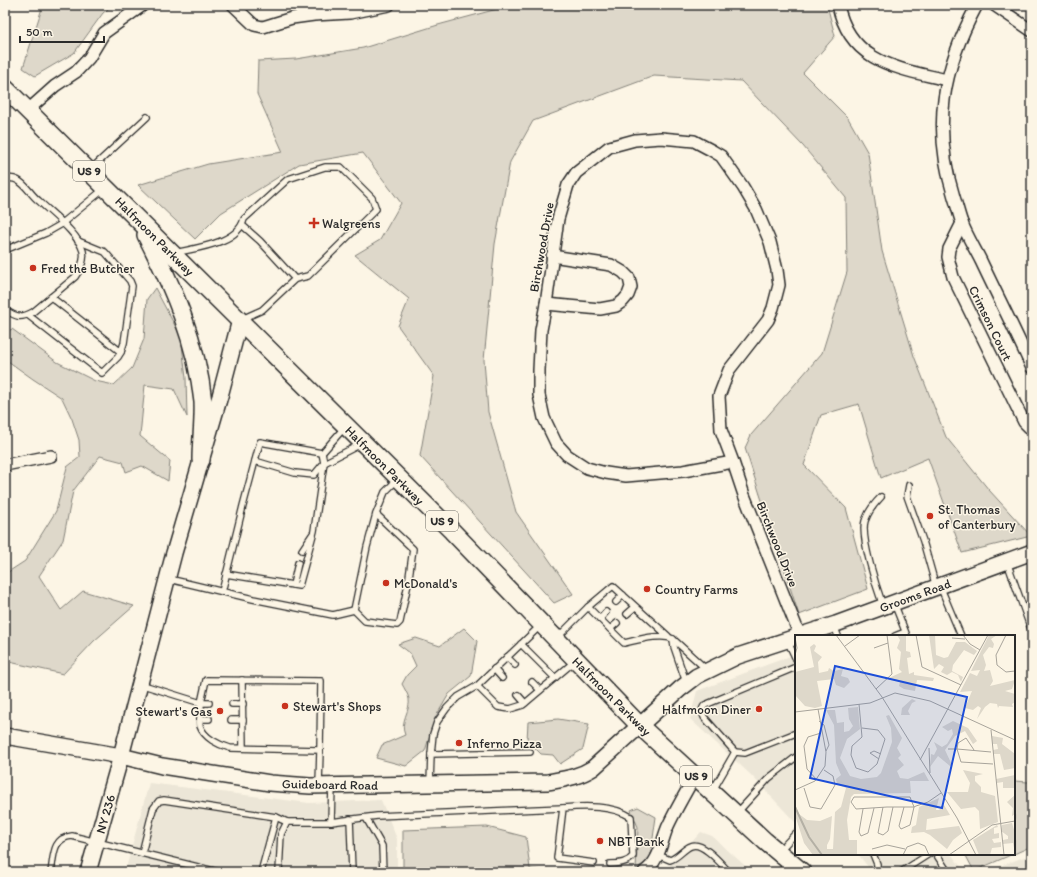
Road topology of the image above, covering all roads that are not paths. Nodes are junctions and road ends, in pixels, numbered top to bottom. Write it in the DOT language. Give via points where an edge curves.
graph roads {
  1 [pos="143,5"];
  2 [pos="233,5"];
  3 [pos="389,5"];
  4 [pos="838,5"];
  5 [pos="977,5"];
  6 [pos="994,5"];
  7 [pos="1032,31"];
  8 [pos="946,80"];
  9 [pos="5,88"];
  10 [pos="28,110"];
  11 [pos="146,117"];
  12 [pos="89,171"];
  13 [pos="5,180"];
  14 [pos="105,187"];
  15 [pos="139,220"];
  16 [pos="63,223"];
  17 [pos="962,223"];
  18 [pos="242,225"];
  19 [pos="78,241"];
  20 [pos="5,250"];
  21 [pos="172,253"];
  22 [pos="552,256"];
  23 [pos="295,279"];
  24 [pos="51,298"];
  25 [pos="546,304"];
  26 [pos="5,310"];
  27 [pos="28,314"];
  28 [pos="240,320"];
  29 [pos="121,352"];
  30 [pos="1030,356"];
  31 [pos="1032,368"];
  32 [pos="346,426"];
  33 [pos="1032,430"];
  34 [pos="363,443"];
  35 [pos="322,453"];
  36 [pos="51,456"];
  37 [pos="201,460"];
  38 [pos="255,462"];
  39 [pos="733,462"];
  40 [pos="324,463"];
  41 [pos="5,465"];
  42 [pos="398,478"];
  43 [pos="909,485"];
  44 [pos="881,497"];
  45 [pos="376,514"];
  46 [pos="314,532"];
  47 [pos="302,550"];
  48 [pos="1032,552"];
  49 [pos="1007,562"];
  50 [pos="298,563"];
  51 [pos="226,574"];
  52 [pos="168,578"];
  53 [pos="293,585"];
  54 [pos="938,587"];
  55 [pos="222,592"];
  56 [pos="623,595"];
  57 [pos="616,602"];
  58 [pos="889,605"];
  59 [pos="588,607"];
  60 [pos="635,607"];
  61 [pos="354,610"];
  62 [pos="606,612"];
  63 [pos="627,614"];
  64 [pos="600,618"];
  65 [pos="617,623"];
  66 [pos="542,624"];
  67 [pos="610,629"];
  68 [pos="836,630"];
  69 [pos="1032,632"];
  70 [pos="906,634"];
  71 [pos="807,635"];
  72 [pos="961,635"];
  73 [pos="795,637"];
  74 [pos="671,638"];
  75 [pos="556,639"];
  76 [pos="521,644"];
  77 [pos="507,657"];
  78 [pos="576,660"];
  79 [pos="515,665"];
  80 [pos="795,667"];
  81 [pos="494,670"];
  82 [pos="707,670"];
  83 [pos="502,678"];
  84 [pos="555,678"];
  85 [pos="242,680"];
  86 [pos="532,682"];
  87 [pos="140,684"];
  88 [pos="687,684"];
  89 [pos="477,686"];
  90 [pos="540,690"];
  91 [pos="518,695"];
  92 [pos="201,703"];
  93 [pos="209,703"];
  94 [pos="525,703"];
  95 [pos="232,704"];
  96 [pos="242,704"];
  97 [pos="200,719"];
  98 [pos="209,719"];
  99 [pos="231,720"];
  100 [pos="243,720"];
  101 [pos="640,726"];
  102 [pos="795,733"];
  103 [pos="5,736"];
  104 [pos="243,748"];
  105 [pos="320,750"];
  106 [pos="530,752"];
  107 [pos="735,752"];
  108 [pos="432,754"];
  109 [pos="121,756"];
  110 [pos="795,758"];
  111 [pos="695,776"];
  112 [pos="430,784"];
  113 [pos="325,785"];
  114 [pos="712,792"];
  115 [pos="563,808"];
  116 [pos="736,814"];
  117 [pos="276,817"];
  118 [pos="366,818"];
  119 [pos="350,820"];
  120 [pos="288,822"];
  121 [pos="331,822"];
  122 [pos="795,835"];
  123 [pos="97,841"];
  124 [pos="142,853"];
  125 [pos="658,855"];
  126 [pos="873,855"];
  127 [pos="927,855"];
  128 [pos="937,855"];
  129 [pos="782,862"];
  130 [pos="594,863"];
  131 [pos="610,864"];
  132 [pos="1032,869"];
  133 [pos="51,872"];
  134 [pos="88,872"];
  135 [pos="218,872"];
  136 [pos="261,872"];
  137 [pos="280,872"];
  138 [pos="352,872"];
  139 [pos="383,872"];
  140 [pos="644,872"];
  141 [pos="729,872"];
  142 [pos="802,872"];
  143 [pos="877,872"];
  144 [pos="901,872"];
  145 [pos="948,872"];
  146 [pos="1026,872"];
  1 -- 10 [label="street" via="104,33 89,58 76,72 55,86"];
  2 -- 3 [label="street" via="254,25 264,27 292,18 350,13"];
  4 -- 8 [label="street" via="846,30 865,52 896,68"];
  5 -- 8 [label="street" via="964,28"];
  6 -- 7 [label="street"];
  8 -- 17 [label="street" via="942,111 943,151 947,175"];
  9 -- 10 [label="main road, Halfmoon Parkway / US 9"];
  10 -- 12 [label="main road, Halfmoon Parkway / US 9"];
  11 -- 12 [label="lane"];
  12 -- 14 [label="main road, Halfmoon Parkway / US 9"];
  13 -- 16 [label="lane" via="15,179 20,182"];
  14 -- 15 [label="main road, Halfmoon Parkway / US 9"];
  14 -- 16 [label="lane"];
  15 -- 21 [label="main road, Halfmoon Parkway / US 9"];
  15 -- 37 [label="main road" via="172,287 196,364 203,402"];
  16 -- 19 [label="lane"];
  16 -- 20 [label="lane"];
  17 -- 30 [label="street"];
  17 -- 33 [label="street, Crimson Court" via="949,249 948,257 953,277 1024,422"];
  18 -- 21 [label="lane" via="228,238"];
  18 -- 23 [label="lane"];
  18 -- 23 [label="lane" via="244,219 288,179 324,167 341,168 372,198 376,209 308,276"];
  19 -- 24 [label="lane" via="84,259 80,270"];
  19 -- 29 [label="lane" via="105,252 132,286"];
  21 -- 28 [label="main road, Halfmoon Parkway / US 9"];
  22 -- 25 [label="street, Birchwood Drive"];
  22 -- 25 [label="street" via="611,265 629,278 630,287 624,301 616,306 600,309"];
  22 -- 39 [label="street, Birchwood Drive" via="558,219 568,185 576,173 609,147 635,140 661,138 694,141 720,156 756,209 770,242 779,285 768,320 729,370 719,396 721,430"];
  23 -- 28 [label="lane" via="262,310"];
  24 -- 27 [label="lane"];
  24 -- 29 [label="lane"];
  25 -- 39 [label="street, Birchwood Drive" via="540,330 539,395 550,432 567,455 587,468 626,476 683,471"];
  26 -- 27 [label="lane" via="19,317"];
  27 -- 29 [label="lane" via="102,373"];
  28 -- 32 [label="main road, Halfmoon Parkway / US 9"];
  28 -- 37 [label="street, NY 236"];
  30 -- 31 [label="street"];
  32 -- 34 [label="main road, Halfmoon Parkway / US 9"];
  32 -- 35 [label="lane"];
  34 -- 40 [label="lane"];
  34 -- 42 [label="main road, Halfmoon Parkway / US 9"];
  35 -- 38 [label="lane" via="260,442"];
  35 -- 40 [label="lane"];
  36 -- 41 [label="street"];
  37 -- 52 [label="street, NY 236"];
  38 -- 40 [label="lane" via="295,473 314,475"];
  38 -- 51 [label="lane"];
  39 -- 73 [label="street, Birchwood Drive"];
  40 -- 46 [label="lane"];
  42 -- 45 [label="lane" via="385,492"];
  42 -- 66 [label="main road, Halfmoon Parkway / US 9"];
  43 -- 54 [label="lane" via="907,496"];
  44 -- 58 [label="lane" via="865,520 864,531 874,578"];
  45 -- 61 [label="lane"];
  45 -- 61 [label="lane" via="413,550 400,622 397,625 366,620"];
  46 -- 47 [label="lane"];
  46 -- 53 [label="lane" via="300,586"];
  48 -- 49 [label="street, Grooms Road"];
  49 -- 54 [label="street, Grooms Road"];
  49 -- 69 [label="lane"];
  50 -- 53 [label="lane"];
  51 -- 53 [label="lane"];
  51 -- 55 [label="lane"];
  52 -- 55 [label="lane"];
  52 -- 87 [label="street, NY 236"];
  54 -- 58 [label="street, Grooms Road"];
  54 -- 72 [label="lane"];
  55 -- 61 [label="lane" via="332,615"];
  56 -- 57 [label="lane"];
  56 -- 59 [label="lane" via="613,586"];
  56 -- 60 [label="lane"];
  58 -- 68 [label="street, Grooms Road"];
  58 -- 70 [label="lane"];
  59 -- 64 [label="lane"];
  59 -- 75 [label="lane"];
  60 -- 63 [label="lane"];
  60 -- 74 [label="lane"];
  62 -- 64 [label="lane"];
  64 -- 67 [label="lane"];
  65 -- 67 [label="lane"];
  66 -- 75 [label="main road, Halfmoon Parkway / US 9"];
  66 -- 76 [label="lane"];
  67 -- 74 [label="lane" via="624,643 646,638"];
  68 -- 71 [label="street, Grooms Road"];
  73 -- 82 [label="street, Grooms Road" via="738,656"];
  74 -- 82 [label="lane"];
  74 -- 88 [label="lane"];
  75 -- 78 [label="main road, Halfmoon Parkway / US 9"];
  76 -- 77 [label="lane"];
  76 -- 84 [label="lane"];
  77 -- 79 [label="lane"];
  77 -- 81 [label="lane"];
  78 -- 84 [label="lane"];
  78 -- 101 [label="main road, Halfmoon Parkway / US 9"];
  80 -- 107 [label="lane" via="702,708 704,717"];
  81 -- 83 [label="lane"];
  81 -- 89 [label="lane"];
  82 -- 88 [label="street, Grooms Road"];
  84 -- 90 [label="lane"];
  85 -- 92 [label="lane" via="206,680"];
  85 -- 96 [label="lane"];
  85 -- 105 [label="lane" via="321,681"];
  86 -- 90 [label="lane"];
  87 -- 92 [label="lane"];
  87 -- 109 [label="street, NY 236"];
  88 -- 101 [label="street, Grooms Road"];
  89 -- 94 [label="lane" via="498,708 510,709"];
  89 -- 108 [label="lane" via="458,697 440,718 433,734"];
  90 -- 94 [label="lane"];
  91 -- 94 [label="lane"];
  92 -- 93 [label="lane"];
  92 -- 97 [label="lane"];
  95 -- 96 [label="lane"];
  96 -- 100 [label="lane"];
  97 -- 98 [label="lane"];
  97 -- 104 [label="lane" via="203,733 220,745"];
  99 -- 100 [label="lane"];
  100 -- 104 [label="lane"];
  101 -- 111 [label="main road, Halfmoon Parkway / US 9"];
  101 -- 112 [label="street, Guideboard Road" via="593,768 570,778 548,782"];
  102 -- 107 [label="lane" via="746,753"];
  103 -- 109 [label="street, Guideboard Road"];
  104 -- 105 [label="lane"];
  105 -- 113 [label="lane"];
  106 -- 108 [label="lane"];
  107 -- 114 [label="lane"];
  108 -- 112 [label="lane"];
  109 -- 113 [label="street, Guideboard Road" via="162,766 270,783"];
  109 -- 123 [label="street, NY 236 / NY 236"];
  110 -- 116 [label="lane" via="769,778"];
  111 -- 114 [label="main road, Halfmoon Parkway / US 9"];
  111 -- 125 [label="street" via="668,826"];
  112 -- 113 [label="street, Guideboard Road"];
  113 -- 121 [label="lane"];
  114 -- 116 [label="main road, Halfmoon Parkway / US 9"];
  115 -- 118 [label="lane"];
  115 -- 130 [label="lane" via="556,858"];
  115 -- 131 [label="lane" via="602,807 631,817 633,856 619,864"];
  116 -- 129 [label="main road, Halfmoon Parkway / US 9"];
  117 -- 120 [label="lane"];
  117 -- 124 [label="lane" via="159,801 153,809"];
  117 -- 136 [label="lane"];
  118 -- 119 [label="lane"];
  118 -- 139 [label="lane" via="382,846"];
  119 -- 121 [label="lane"];
  119 -- 138 [label="lane"];
  120 -- 121 [label="lane"];
  120 -- 137 [label="lane" via="281,834"];
  122 -- 129 [label="lane"];
  123 -- 124 [label="lane"];
  123 -- 133 [label="lane" via="72,836 61,839 55,847"];
  123 -- 134 [label="street, NY 236 / NY 236"];
  124 -- 135 [label="lane"];
  125 -- 140 [label="street" via="650,868"];
  125 -- 141 [label="lane" via="670,860 675,859 696,845 710,853"];
  126 -- 143 [label="lane"];
  127 -- 144 [label="lane"];
  128 -- 145 [label="lane"];
  129 -- 142 [label="main road, Halfmoon Parkway / US 9"];
  132 -- 146 [label="lane"];
}
